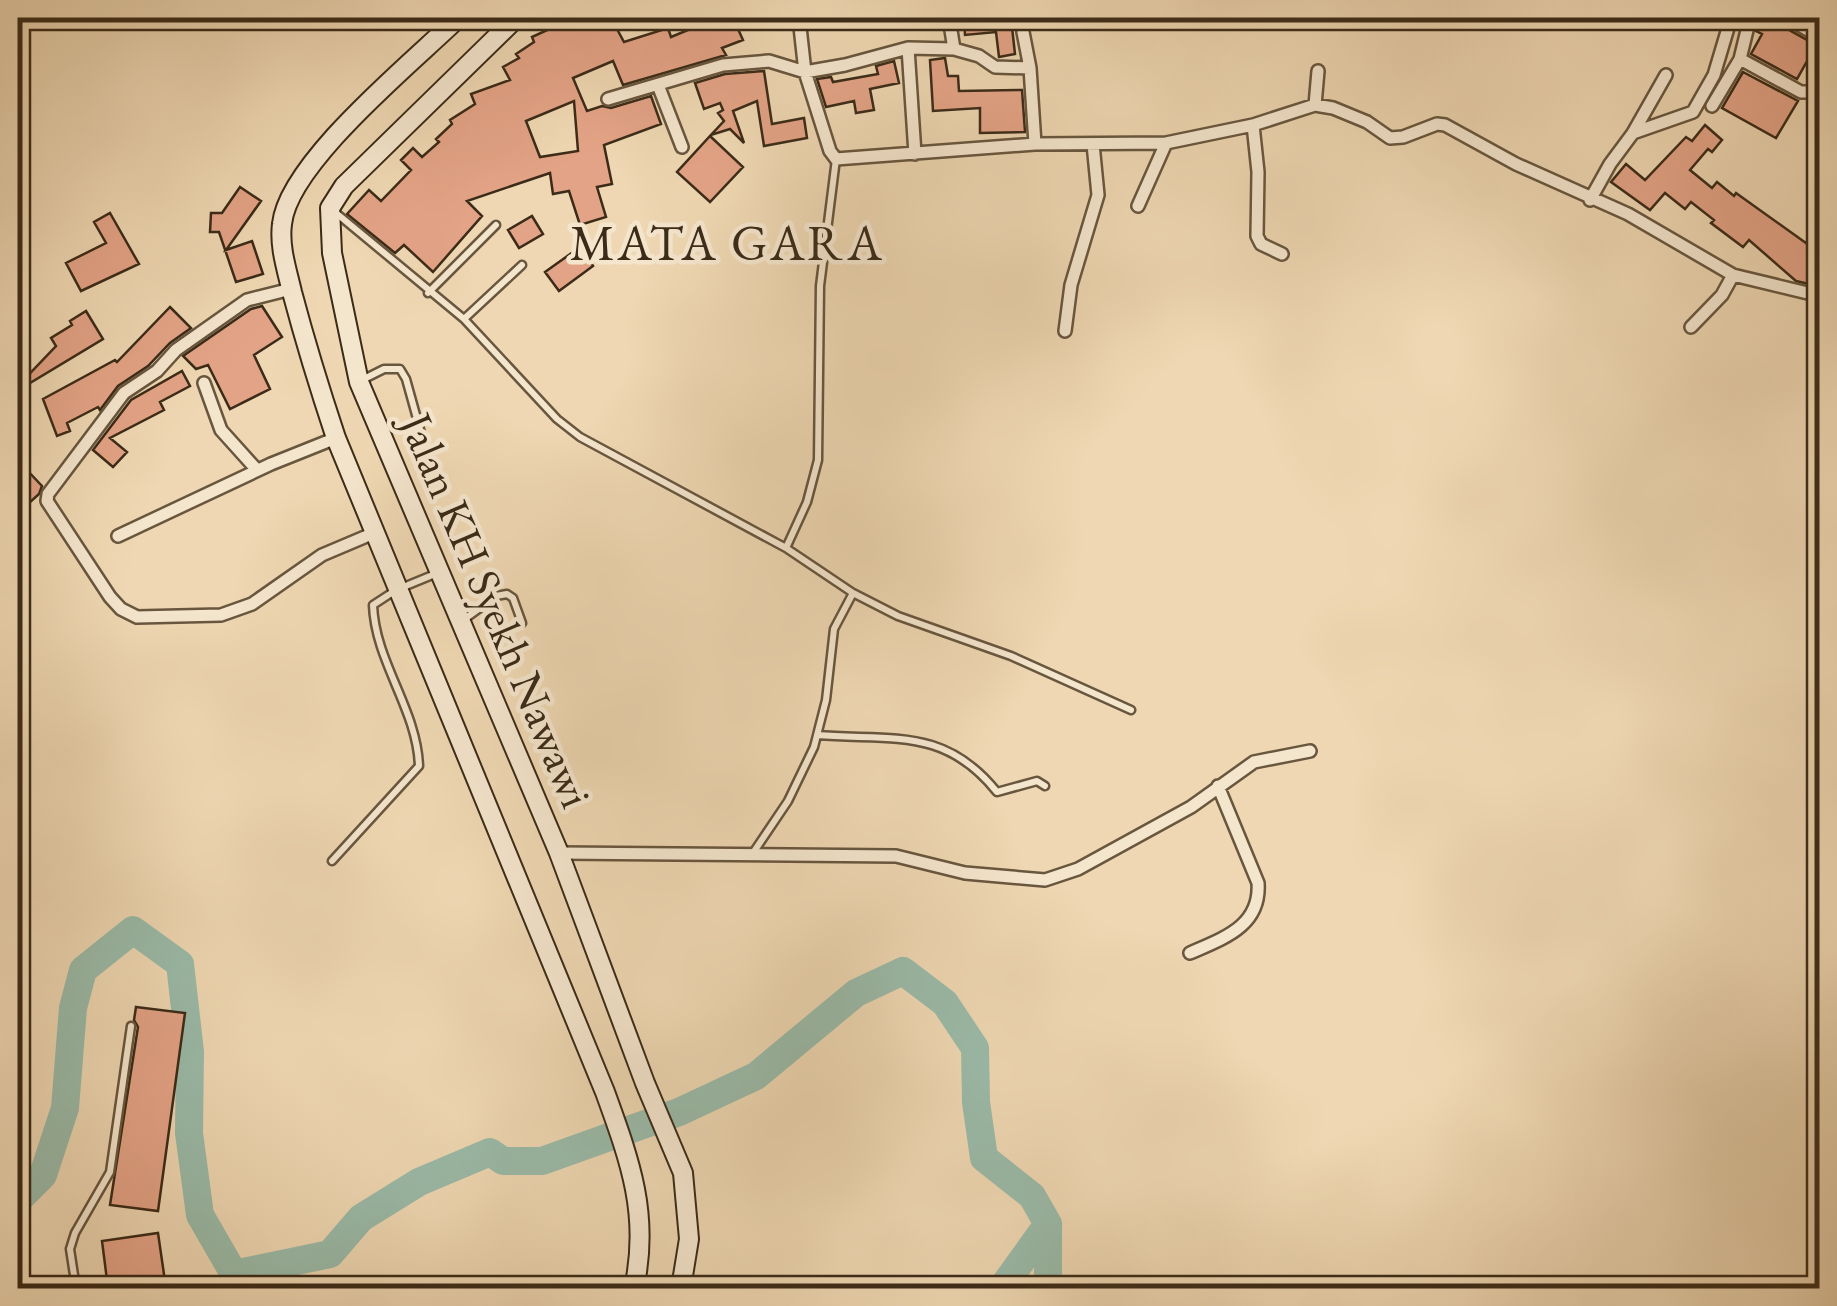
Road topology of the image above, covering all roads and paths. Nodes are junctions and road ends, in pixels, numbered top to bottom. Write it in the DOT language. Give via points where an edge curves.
graph roads {
  1 [pos="458,18"];
  2 [pos="516,18"];
  3 [pos="799,18"];
  4 [pos="949,18"];
  5 [pos="1730,18"];
  6 [pos="1750,18"];
  7 [pos="1787,18"];
  8 [pos="1023,32"];
  9 [pos="1820,37"];
  10 [pos="908,48"];
  11 [pos="954,49"];
  12 [pos="1740,59"];
  13 [pos="1030,68"];
  14 [pos="805,72"];
  15 [pos="1318,72"];
  16 [pos="1666,76"];
  17 [pos="658,84"];
  18 [pos="1820,92"];
  19 [pos="608,99"];
  20 [pos="1315,105"];
  21 [pos="1712,106"];
  22 [pos="1253,125"];
  23 [pos="1633,133"];
  24 [pos="1166,143"];
  25 [pos="1035,144"];
  26 [pos="1093,144"];
  27 [pos="682,147"];
  28 [pos="915,154"];
  29 [pos="836,159"];
  30 [pos="1590,200"];
  31 [pos="1138,206"];
  32 [pos="330,208"];
  33 [pos="496,225"];
  34 [pos="1282,254"];
  35 [pos="522,265"];
  36 [pos="1733,275"];
  37 [pos="291,288"];
  38 [pos="428,292"];
  39 [pos="1820,296"];
  40 [pos="464,319"];
  41 [pos="1691,327"];
  42 [pos="1065,331"];
  43 [pos="360,382"];
  44 [pos="204,383"];
  45 [pos="422,433"];
  46 [pos="336,438"];
  47 [pos="257,470"];
  48 [pos="374,533"];
  49 [pos="118,536"];
  50 [pos="786,548"];
  51 [pos="440,572"];
  52 [pos="396,590"];
  53 [pos="853,592"];
  54 [pos="461,622"];
  55 [pos="522,623"];
  56 [pos="1131,710"];
  57 [pos="817,735"];
  58 [pos="1310,752"];
  59 [pos="1045,786"];
  60 [pos="1218,786"];
  61 [pos="559,853"];
  62 [pos="753,853"];
  63 [pos="332,862"];
  64 [pos="1190,953"];
  65 [pos="130,1026"];
  66 [pos="76,1288"];
  67 [pos="634,1288"];
  68 [pos="681,1288"];
  1 -- 37 [label="main road, Jalan KH Syekh Nawawi" via="328,145 287,200 283,256"];
  2 -- 32 [label="main road" via="344,186"];
  3 -- 14 [label="street"];
  4 -- 11 [label="street"];
  5 -- 23 [label="street" via="1714,75 1692,112"];
  6 -- 12 [label="street"];
  7 -- 9 [label="street"];
  8 -- 13 [label="street"];
  10 -- 11 [label="street"];
  10 -- 14 [label="street"];
  10 -- 28 [label="street"];
  11 -- 13 [label="street" via="995,67"];
  12 -- 18 [label="street" via="1801,92"];
  12 -- 21 [label="street"];
  13 -- 25 [label="street"];
  14 -- 17 [label="street" via="756,61"];
  14 -- 29 [label="street"];
  15 -- 20 [label="street"];
  16 -- 23 [label="street"];
  17 -- 19 [label="street"];
  17 -- 27 [label="street"];
  20 -- 22 [label="street"];
  20 -- 30 [label="street" via="1367,122 1390,138 1445,125"];
  22 -- 24 [label="street"];
  22 -- 34 [label="street" via="1257,236"];
  23 -- 30 [label="street"];
  24 -- 26 [label="street"];
  24 -- 31 [label="street"];
  25 -- 26 [label="street"];
  25 -- 28 [label="street"];
  26 -- 42 [label="street" via="1098,195 1071,285"];
  28 -- 29 [label="street"];
  29 -- 50 [label="lane" via="820,286 818,460"];
  30 -- 36 [label="street" via="1628,214"];
  32 -- 38 [label="lane"];
  32 -- 43 [label="main road, Jalan KH Syekh Nawawi" via="337,282"];
  33 -- 38 [label="lane"];
  35 -- 40 [label="lane"];
  36 -- 39 [label="street"];
  36 -- 41 [label="street"];
  37 -- 46 [label="main road, Jalan KH Syekh Nawawi"];
  37 -- 48 [label="street" via="247,300 124,393 47,501 110,597 148,619 238,610 322,555"];
  38 -- 40 [label="lane"];
  40 -- 50 [label="lane" via="580,437"];
  43 -- 45 [label="lane" via="400,368"];
  43 -- 51 [label="main road, Jalan KH Syekh Nawawi"];
  44 -- 47 [label="street" via="221,430"];
  46 -- 47 [label="street"];
  46 -- 48 [label="main road, Jalan KH Syekh Nawawi"];
  47 -- 49 [label="street"];
  48 -- 52 [label="main road, Jalan KH Syekh Nawawi"];
  50 -- 53 [label="lane"];
  51 -- 52 [label="lane"];
  51 -- 54 [label="main road, Jalan KH Syekh Nawawi"];
  52 -- 63 [label="lane" via="373,605 374,630 418,740 419,766"];
  52 -- 67 [label="main road, Jalan KH Syekh Nawawi" via="629,1160 640,1206"];
  53 -- 56 [label="lane"];
  53 -- 57 [label="lane" via="834,629"];
  54 -- 55 [label="lane" via="506,594"];
  54 -- 61 [label="main road, Jalan KH Syekh Nawawi"];
  57 -- 59 [label="lane" via="928,742 968,763 997,792 1038,781"];
  57 -- 62 [label="lane" via="788,801"];
  58 -- 60 [label="street" via="1254,762"];
  60 -- 62 [label="street" via="1101,856 1045,880 965,873 896,856"];
  60 -- 64 [label="street" via="1258,896 1251,918 1236,932"];
  61 -- 62 [label="street"];
  61 -- 68 [label="main road, Jalan KH Syekh Nawawi" via="684,1173 689,1239"];
  65 -- 66 [label="lane" via="110,1172 70,1249"];
}
